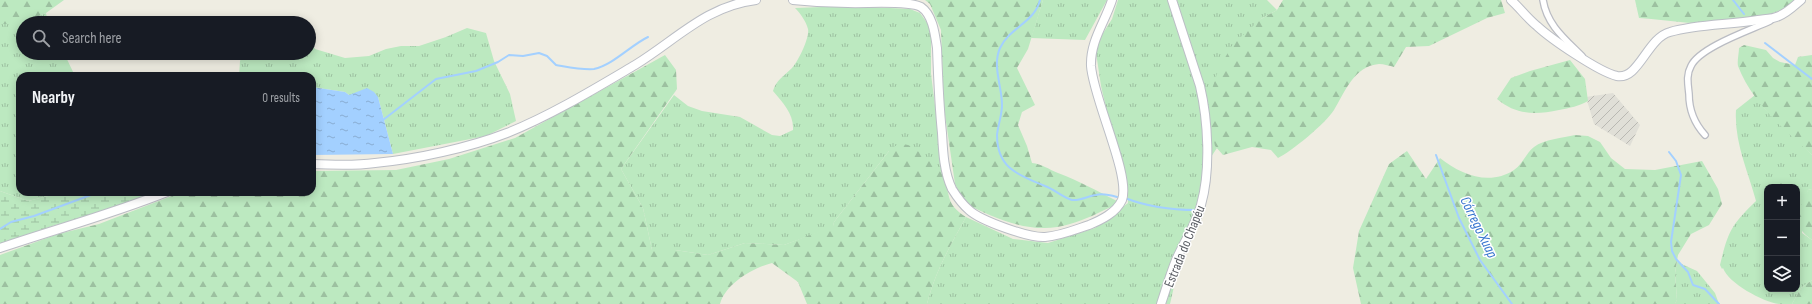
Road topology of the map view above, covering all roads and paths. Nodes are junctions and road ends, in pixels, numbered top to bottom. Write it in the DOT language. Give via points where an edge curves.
graph roads {
  1 [pos="756,0"];
  2 [pos="793,0"];
  3 [pos="1112,0"];
  4 [pos="1172,0"];
  5 [pos="1511,0"];
  6 [pos="1543,0"];
  7 [pos="1801,0"];
  8 [pos="1778,17"];
  9 [pos="1588,62"];
  10 [pos="1706,135"];
  11 [pos="316,164"];
  12 [pos="157,196"];
  13 [pos="0,248"];
  14 [pos="1161,304"];
  1 -- 11 [label="main road" via="736,4 704,17 628,69 509,132 464,146 397,160 350,165"];
  2 -- 3 [label="main road" via="905,3 921,7 928,15 934,30 944,163 952,188 960,201 975,214 1026,235 1044,237 1062,234 1108,216 1122,199 1122,178 1091,66 1096,38"];
  4 -- 14 [label="main road, Estrada do Chapéu" via="1203,99 1207,157 1201,206 1176,260"];
  5 -- 9 [label="main road" via="1536,26"];
  6 -- 9 [label="street" via="1550,22"];
  7 -- 8 [label="main road"];
  8 -- 9 [label="main road" via="1668,32 1648,48 1637,67 1625,76 1604,71"];
  8 -- 10 [label="street" via="1707,51 1691,66 1688,75 1692,115 1697,126"];
  12 -- 13 [label="main road" via="117,212 61,227"];
}
